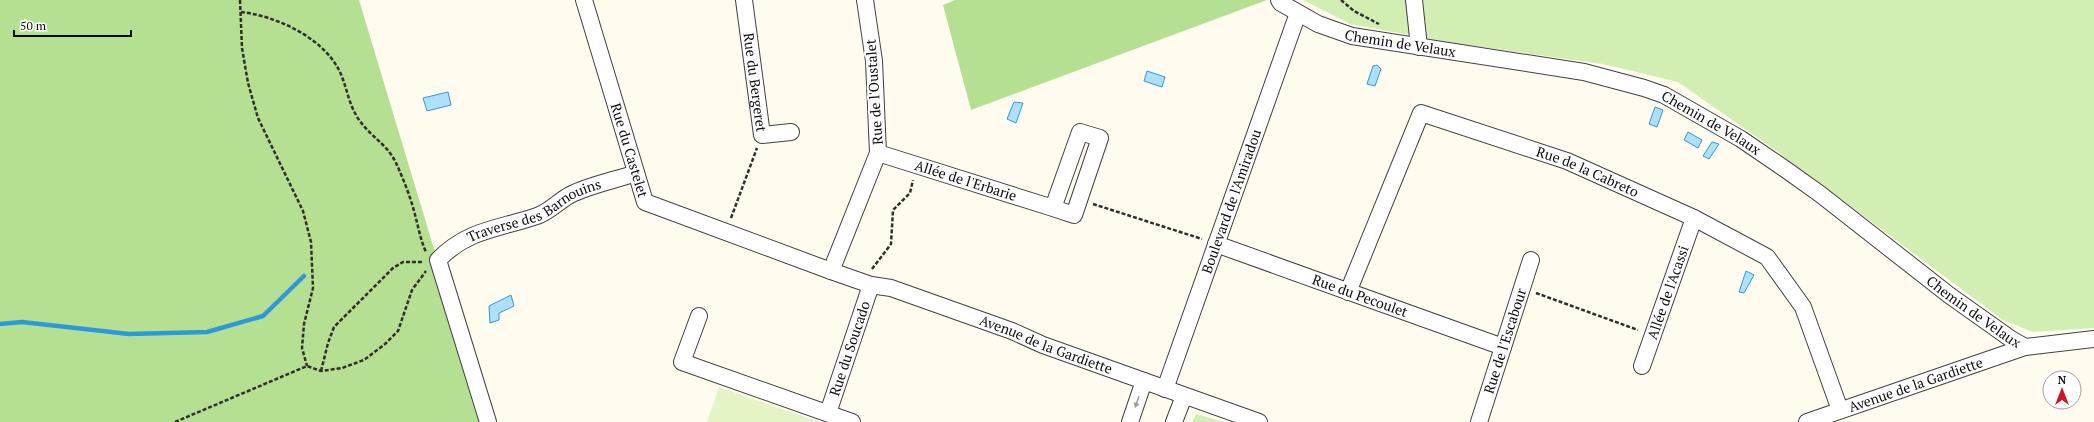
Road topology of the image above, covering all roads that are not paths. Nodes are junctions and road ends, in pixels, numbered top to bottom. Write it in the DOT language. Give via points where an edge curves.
graph roads {
  1 [pos="584,0"];
  2 [pos="744,0"];
  3 [pos="864,0"];
  4 [pos="1279,0"];
  5 [pos="1414,0"];
  6 [pos="1298,13"];
  7 [pos="1419,47"];
  8 [pos="791,132"];
  9 [pos="878,153"];
  10 [pos="636,173"];
  11 [pos="1053,208"];
  12 [pos="1694,218"];
  13 [pos="1216,244"];
  14 [pos="1531,260"];
  15 [pos="831,271"];
  16 [pos="866,283"];
  17 [pos="1348,292"];
  18 [pos="699,316"];
  19 [pos="2094,339"];
  20 [pos="2025,347"];
  21 [pos="1503,348"];
  22 [pos="1642,366"];
  23 [pos="1144,381"];
  24 [pos="1165,389"];
  25 [pos="1184,396"];
  26 [pos="1840,410"];
  27 [pos="828,414"];
  28 [pos="488,422"];
  29 [pos="852,422"];
  30 [pos="1130,422"];
  31 [pos="1174,422"];
  32 [pos="1259,422"];
  33 [pos="1479,422"];
  34 [pos="1806,422"];
  1 -- 10 [label="street, Rue du Castelet"];
  2 -- 8 [label="street, Rue du Bergeret" via="762,135"];
  3 -- 9 [label="street, Rue de l'Oustalet" via="874,62"];
  4 -- 6 [label="street, Chemin de Velaux"];
  5 -- 7 [label="street"];
  6 -- 7 [label="street, Chemin de Velaux" via="1318,24 1352,36"];
  6 -- 13 [label="street, Boulevard de l'Amiradou"];
  7 -- 20 [label="street, Chemin de Velaux" via="1584,72 1664,95 1741,139 1785,169 1949,296"];
  9 -- 11 [label="street, Allée de l'Erbarie"];
  9 -- 15 [label="street, Rue de l'Oustalet"];
  10 -- 15 [label="street, Rue du Castelet" via="645,202"];
  10 -- 28 [label="street, Traverse des Barnouins" via="571,195 538,216 502,224 466,238 451,247 435,262"];
  11 -- 11 [label="street, Allée de l'Erbarie" via="1074,215 1100,138 1080,132"];
  12 -- 17 [label="street, Rue de la Cabreto" via="1567,161 1421,113"];
  12 -- 22 [label="street, Allée de l'Acassi"];
  12 -- 26 [label="street, Rue de la Cabreto" via="1767,257 1803,307"];
  13 -- 17 [label="street, Rue du Pecoulet"];
  13 -- 24 [label="street, Boulevard de l'Amiradou"];
  14 -- 21 [label="street, Rue de l'Escabour"];
  15 -- 16 [label="street, Avenue de la Gardiette"];
  16 -- 23 [label="street, Avenue de la Gardiette" via="891,288"];
  16 -- 27 [label="street, Rue du Soucado"];
  17 -- 21 [label="street, Rue du Pecoulet"];
  18 -- 27 [label="street" via="682,362"];
  19 -- 20 [label="street, Chemin de Velaux"];
  20 -- 26 [label="street, Avenue de la Gardiette"];
  21 -- 33 [label="street, Rue de l'Escabour"];
  23 -- 24 [label="street, Avenue de la Gardiette"];
  23 -- 30 [label="street, one-way"];
  24 -- 25 [label="street, Avenue de la Gardiette"];
  25 -- 31 [label="street"];
  25 -- 32 [label="street, Avenue de la Gardiette"];
  26 -- 34 [label="street, Avenue de la Gardiette"];
  27 -- 29 [label="street"];
}
